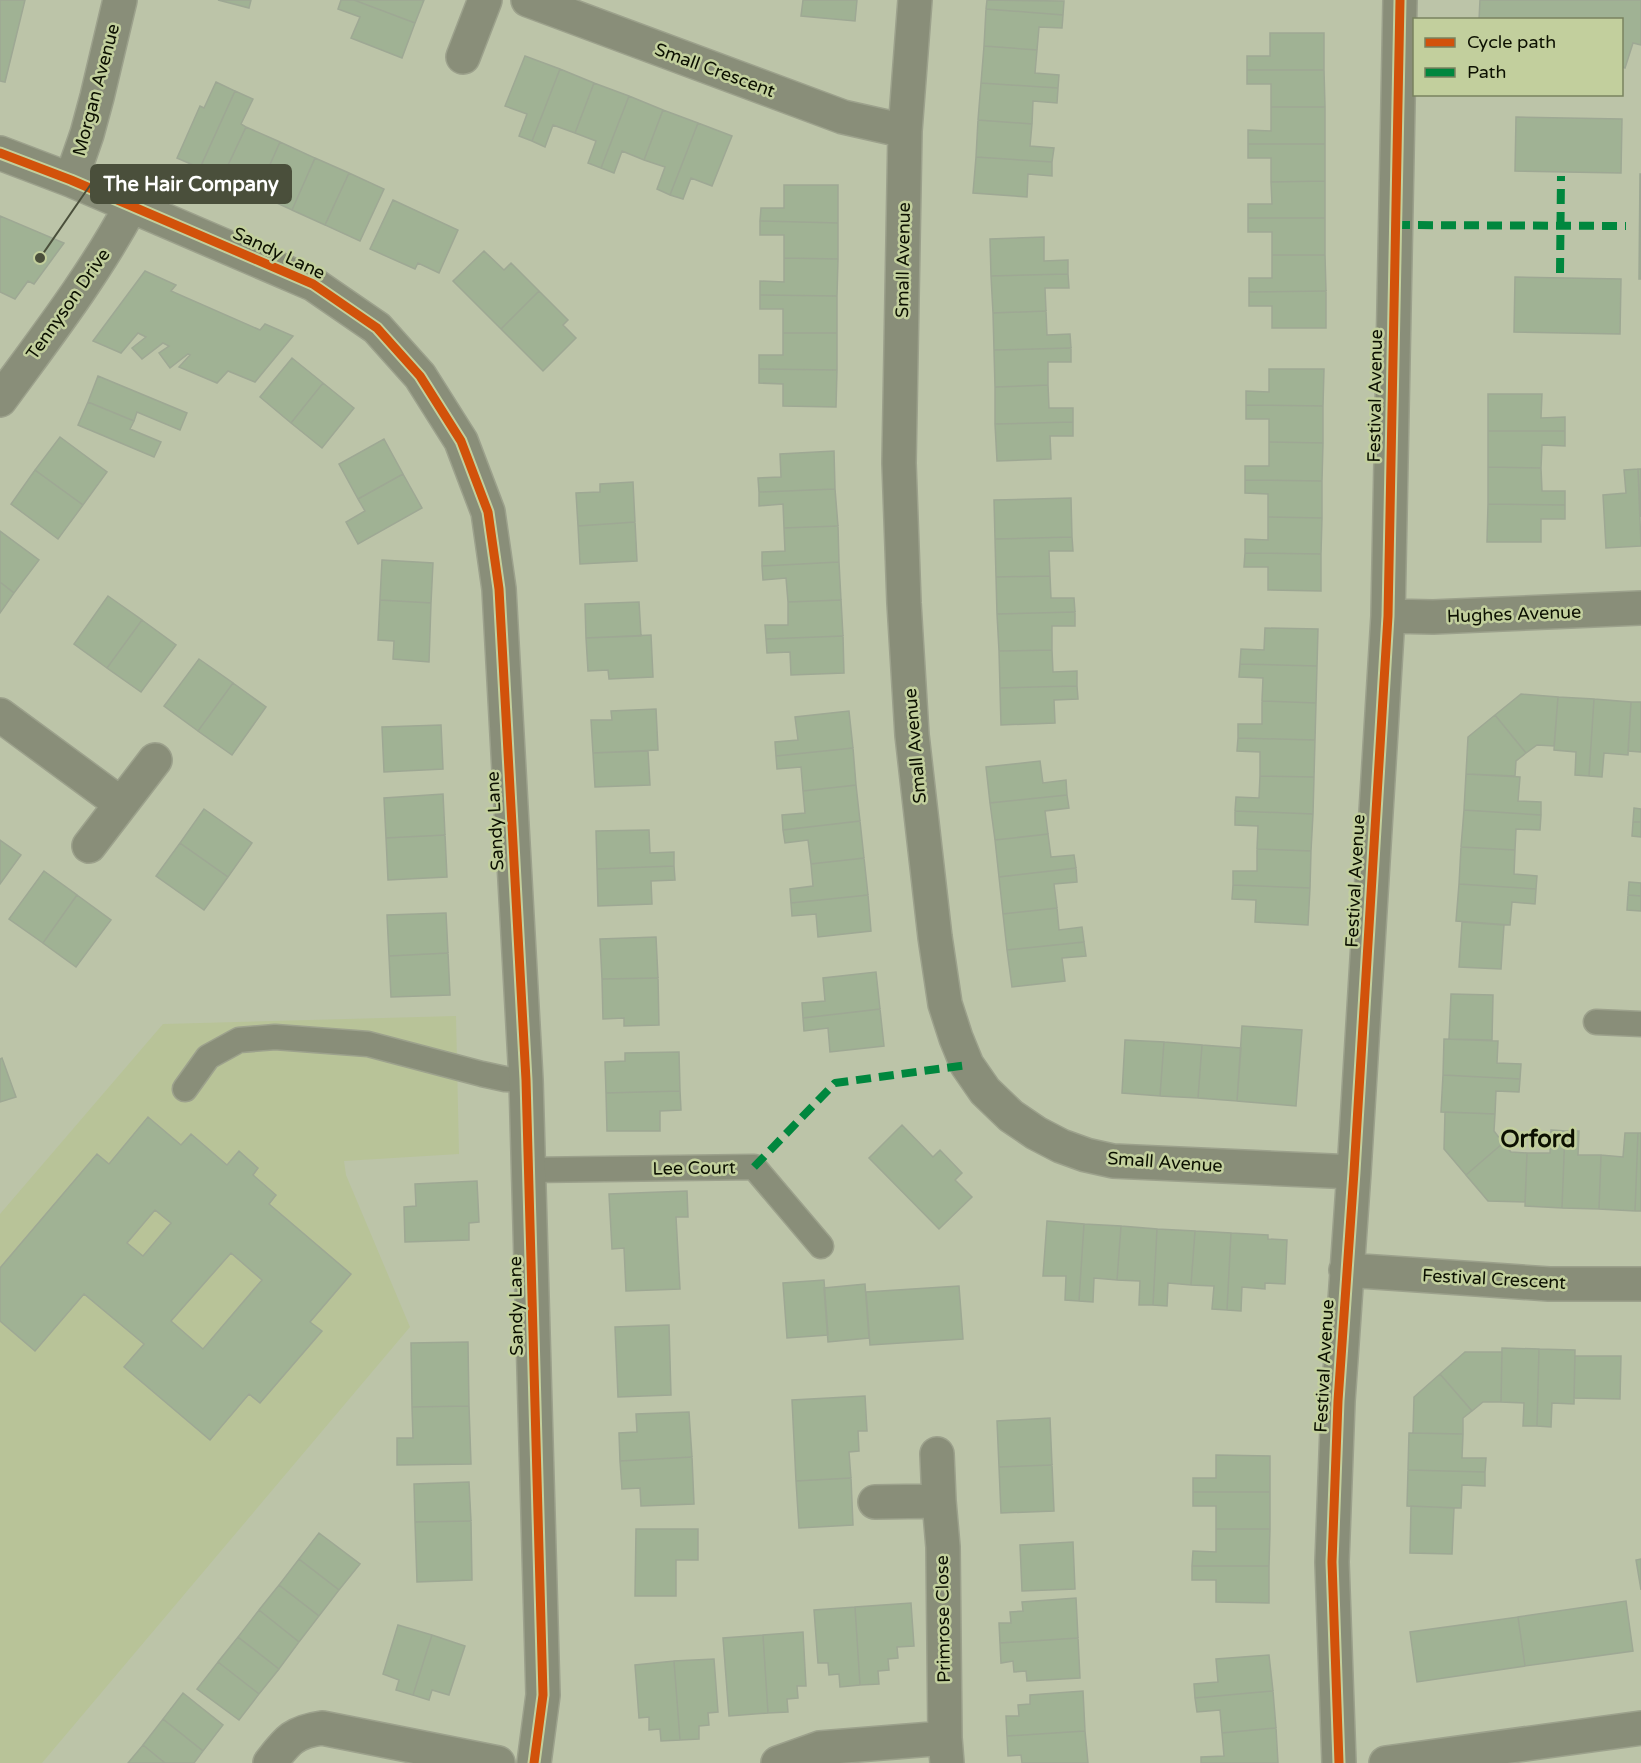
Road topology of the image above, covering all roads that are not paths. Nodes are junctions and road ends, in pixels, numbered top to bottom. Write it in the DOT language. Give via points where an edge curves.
graph roads {
  1 [pos="120,0"];
  2 [pos="485,0"];
  3 [pos="528,0"];
  4 [pos="915,0"];
  5 [pos="1400,0"];
  6 [pos="463,57"];
  7 [pos="905,131"];
  8 [pos="0,153"];
  9 [pos="71,180"];
  10 [pos="131,206"];
  11 [pos="0,400"];
  12 [pos="1641,608"];
  13 [pos="1388,616"];
  14 [pos="0,716"];
  15 [pos="155,760"];
  16 [pos="121,804"];
  17 [pos="89,846"];
  18 [pos="1596,1022"];
  19 [pos="1641,1024"];
  20 [pos="526,1080"];
  21 [pos="185,1089"];
  22 [pos="530,1170"];
  23 [pos="1354,1172"];
  24 [pos="820,1246"];
  25 [pos="1346,1270"];
  26 [pos="1641,1284"];
  27 [pos="937,1454"];
  28 [pos="939,1501"];
  29 [pos="875,1502"];
  30 [pos="1641,1728"];
  31 [pos="946,1750"];
  32 [pos="270,1763"];
  33 [pos="498,1763"];
  34 [pos="534,1763"];
  35 [pos="778,1763"];
  36 [pos="1339,1763"];
  37 [pos="1386,1763"];
  1 -- 9 [label="street, Morgan Avenue" via="87,134"];
  2 -- 6 [label="street"];
  3 -- 7 [label="street, Small Crescent" via="843,117"];
  4 -- 7 [label="street, Small Avenue"];
  5 -- 13 [label="street, Festival Avenue"];
  7 -- 23 [label="street, Small Avenue" via="899,463 912,724 944,993 967,1065 985,1091 1011,1116 1060,1146 1086,1155 1113,1161"];
  8 -- 9 [label="street, Sandy Lane"];
  9 -- 10 [label="street, Sandy Lane"];
  10 -- 11 [label="street, Tennyson Drive" via="67,308"];
  10 -- 20 [label="street, Sandy Lane" via="313,284 377,328 420,376 461,441 488,513 499,589"];
  12 -- 13 [label="street, Hughes Avenue"];
  13 -- 23 [label="street, Festival Avenue"];
  14 -- 16 [label="street"];
  15 -- 16 [label="street"];
  16 -- 17 [label="street"];
  18 -- 19 [label="lane"];
  20 -- 21 [label="lane" via="482,1074 368,1044 275,1037 239,1041 208,1057"];
  20 -- 22 [label="street, Sandy Lane"];
  22 -- 24 [label="lane, Lee Court" via="754,1167"];
  22 -- 34 [label="street, Sandy Lane" via="543,1695"];
  23 -- 25 [label="street, Festival Avenue"];
  25 -- 26 [label="street, Festival Crescent" via="1549,1284"];
  25 -- 36 [label="street, Festival Avenue" via="1332,1562"];
  27 -- 28 [label="street, Primrose Close"];
  28 -- 29 [label="street"];
  28 -- 31 [label="street, Primrose Close"];
  30 -- 37 [label="street"];
  31 -- 35 [label="street, Primrose Close" via="820,1748"];
  32 -- 33 [label="street" via="286,1742 304,1730 322,1728"];
}
